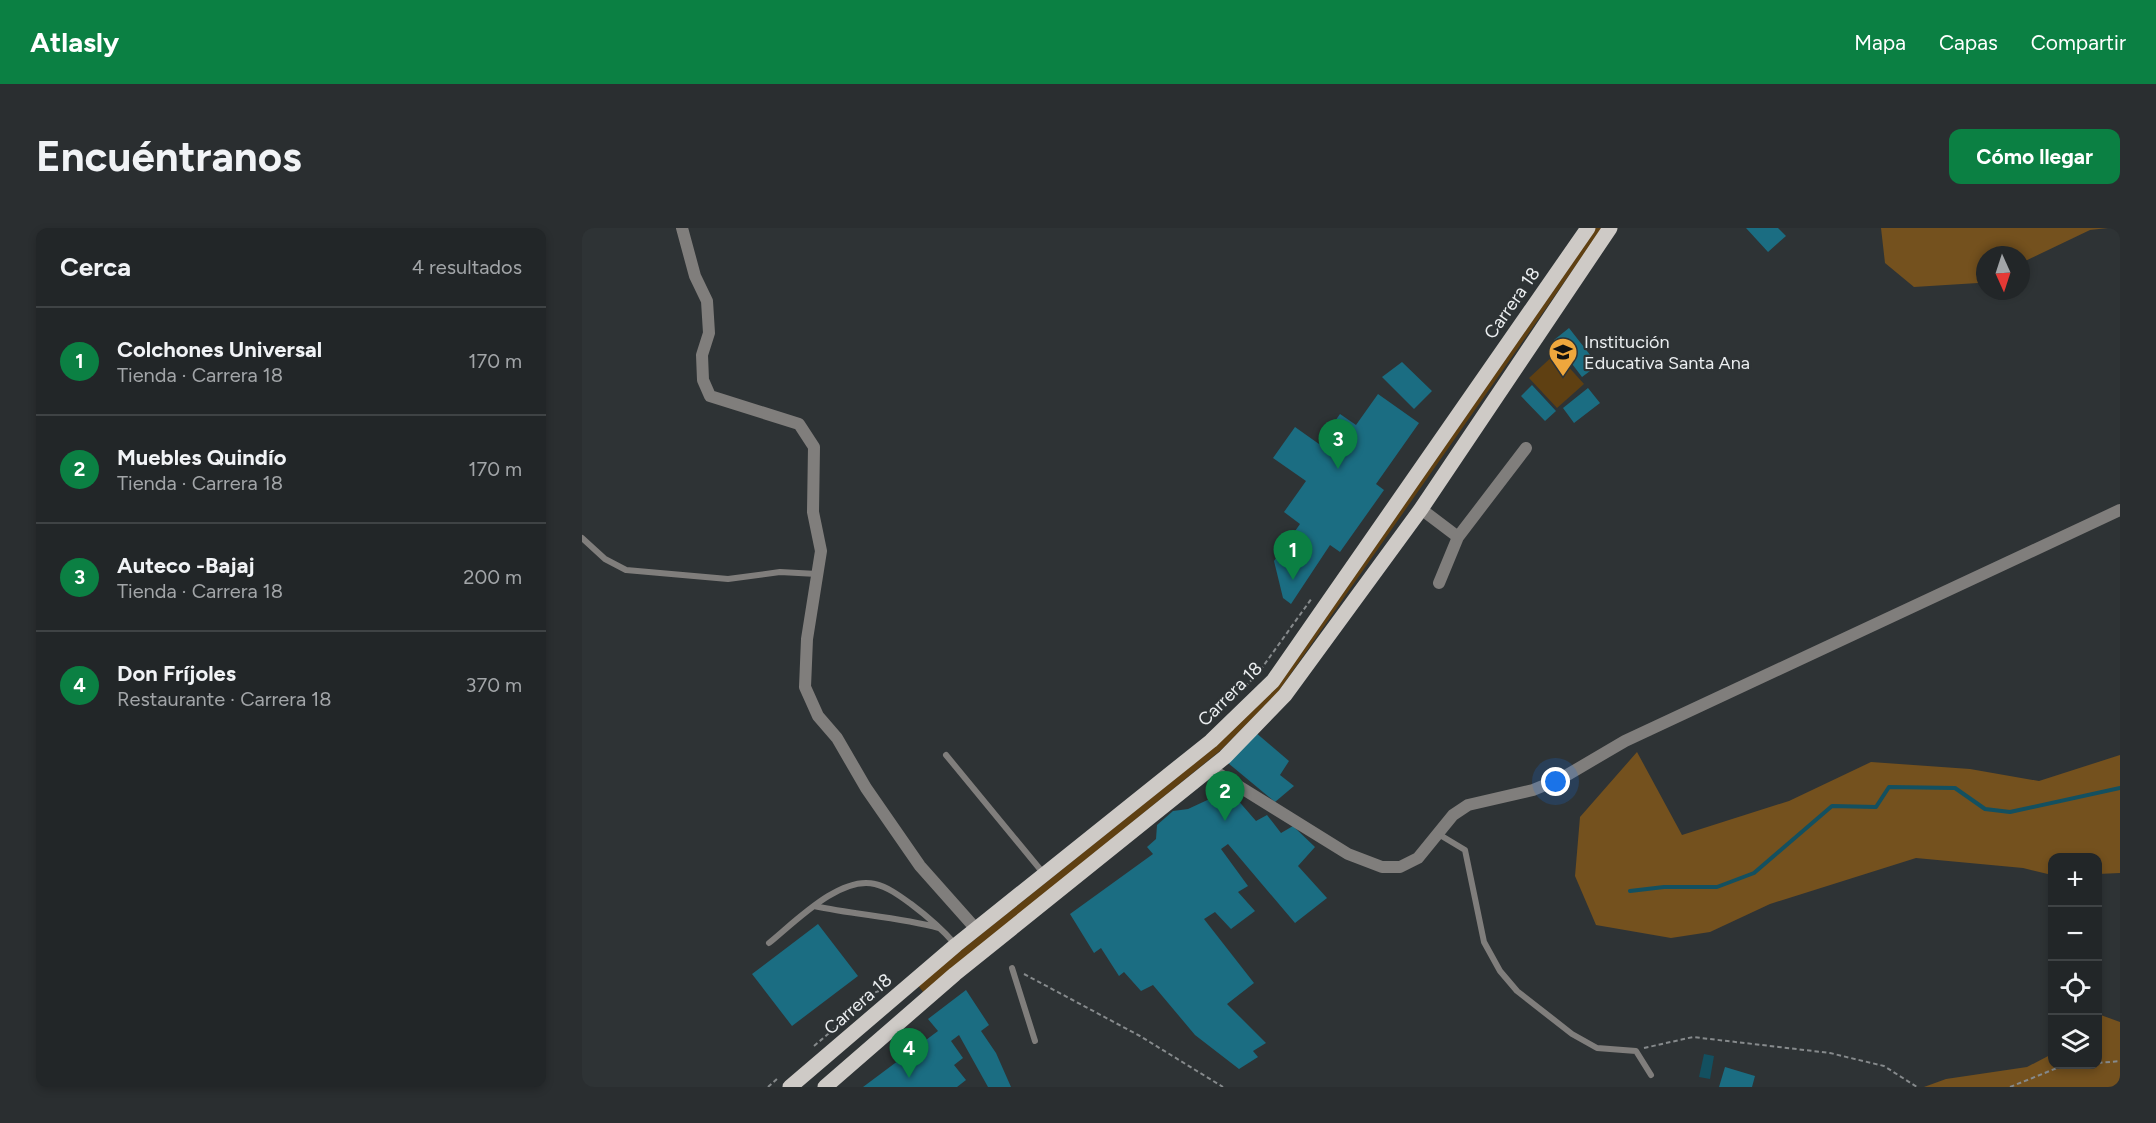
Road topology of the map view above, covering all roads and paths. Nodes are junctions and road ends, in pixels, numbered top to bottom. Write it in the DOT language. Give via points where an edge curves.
graph roads {
  1 [pos="682,228"];
  2 [pos="1588,228"];
  3 [pos="1610,228"];
  4 [pos="1526,448"];
  5 [pos="1421,509"];
  6 [pos="2120,510"];
  7 [pos="1458,537"];
  8 [pos="582,538"];
  9 [pos="817,574"];
  10 [pos="1439,582"];
  11 [pos="945,755"];
  12 [pos="1211,769"];
  13 [pos="1440,835"];
  14 [pos="1044,875"];
  15 [pos="814,906"];
  16 [pos="939,928"];
  17 [pos="976,929"];
  18 [pos="769,943"];
  19 [pos="956,945"];
  20 [pos="1012,968"];
  21 [pos="1035,1041"];
  22 [pos="1636,1051"];
  23 [pos="2120,1061"];
  24 [pos="2102,1063"];
  25 [pos="2055,1069"];
  26 [pos="1651,1075"];
  27 [pos="790,1087"];
  28 [pos="825,1087"];
  29 [pos="1223,1087"];
  30 [pos="1917,1087"];
  31 [pos="2010,1087"];
  1 -- 9 [label="street" via="695,276 707,301 709,333 702,355 703,380 710,396 799,424 814,447 813,512 821,551"];
  2 -- 14 [label="main road, Carrera 18" via="1274,681 1211,741"];
  3 -- 5 [label="main road, Carrera 18"];
  4 -- 7 [label="street"];
  5 -- 7 [label="street"];
  5 -- 12 [label="main road, Carrera 18" via="1285,695"];
  6 -- 13 [label="street" via="1625,741 1562,777 1533,790 1468,805 1453,815"];
  7 -- 10 [label="street"];
  8 -- 9 [label="lane" via="605,559 626,570 728,579 780,572"];
  9 -- 17 [label="street" via="804,670 810,699 920,866"];
  11 -- 14 [label="lane"];
  12 -- 13 [label="street" via="1365,863 1400,867 1418,858"];
  12 -- 28 [label="main road, Carrera 18" via="955,974"];
  13 -- 22 [label="lane" via="1465,850 1484,942 1517,991 1572,1034 1597,1048"];
  14 -- 17 [label="main road, Carrera 18"];
  15 -- 16 [label="lane"];
  15 -- 16 [label="lane" via="832,893 860,883 874,884 903,898"];
  15 -- 18 [label="lane"];
  16 -- 19 [label="lane"];
  17 -- 19 [label="main road, Carrera 18"];
  19 -- 27 [label="main road, Carrera 18"];
  20 -- 21 [label="lane"];
  20 -- 29 [label="path" via="1140,1036"];
  22 -- 26 [label="lane"];
  22 -- 30 [label="path" via="1693,1037 1830,1053 1884,1066"];
  23 -- 24 [label="path"];
  25 -- 31 [label="path"];
}
